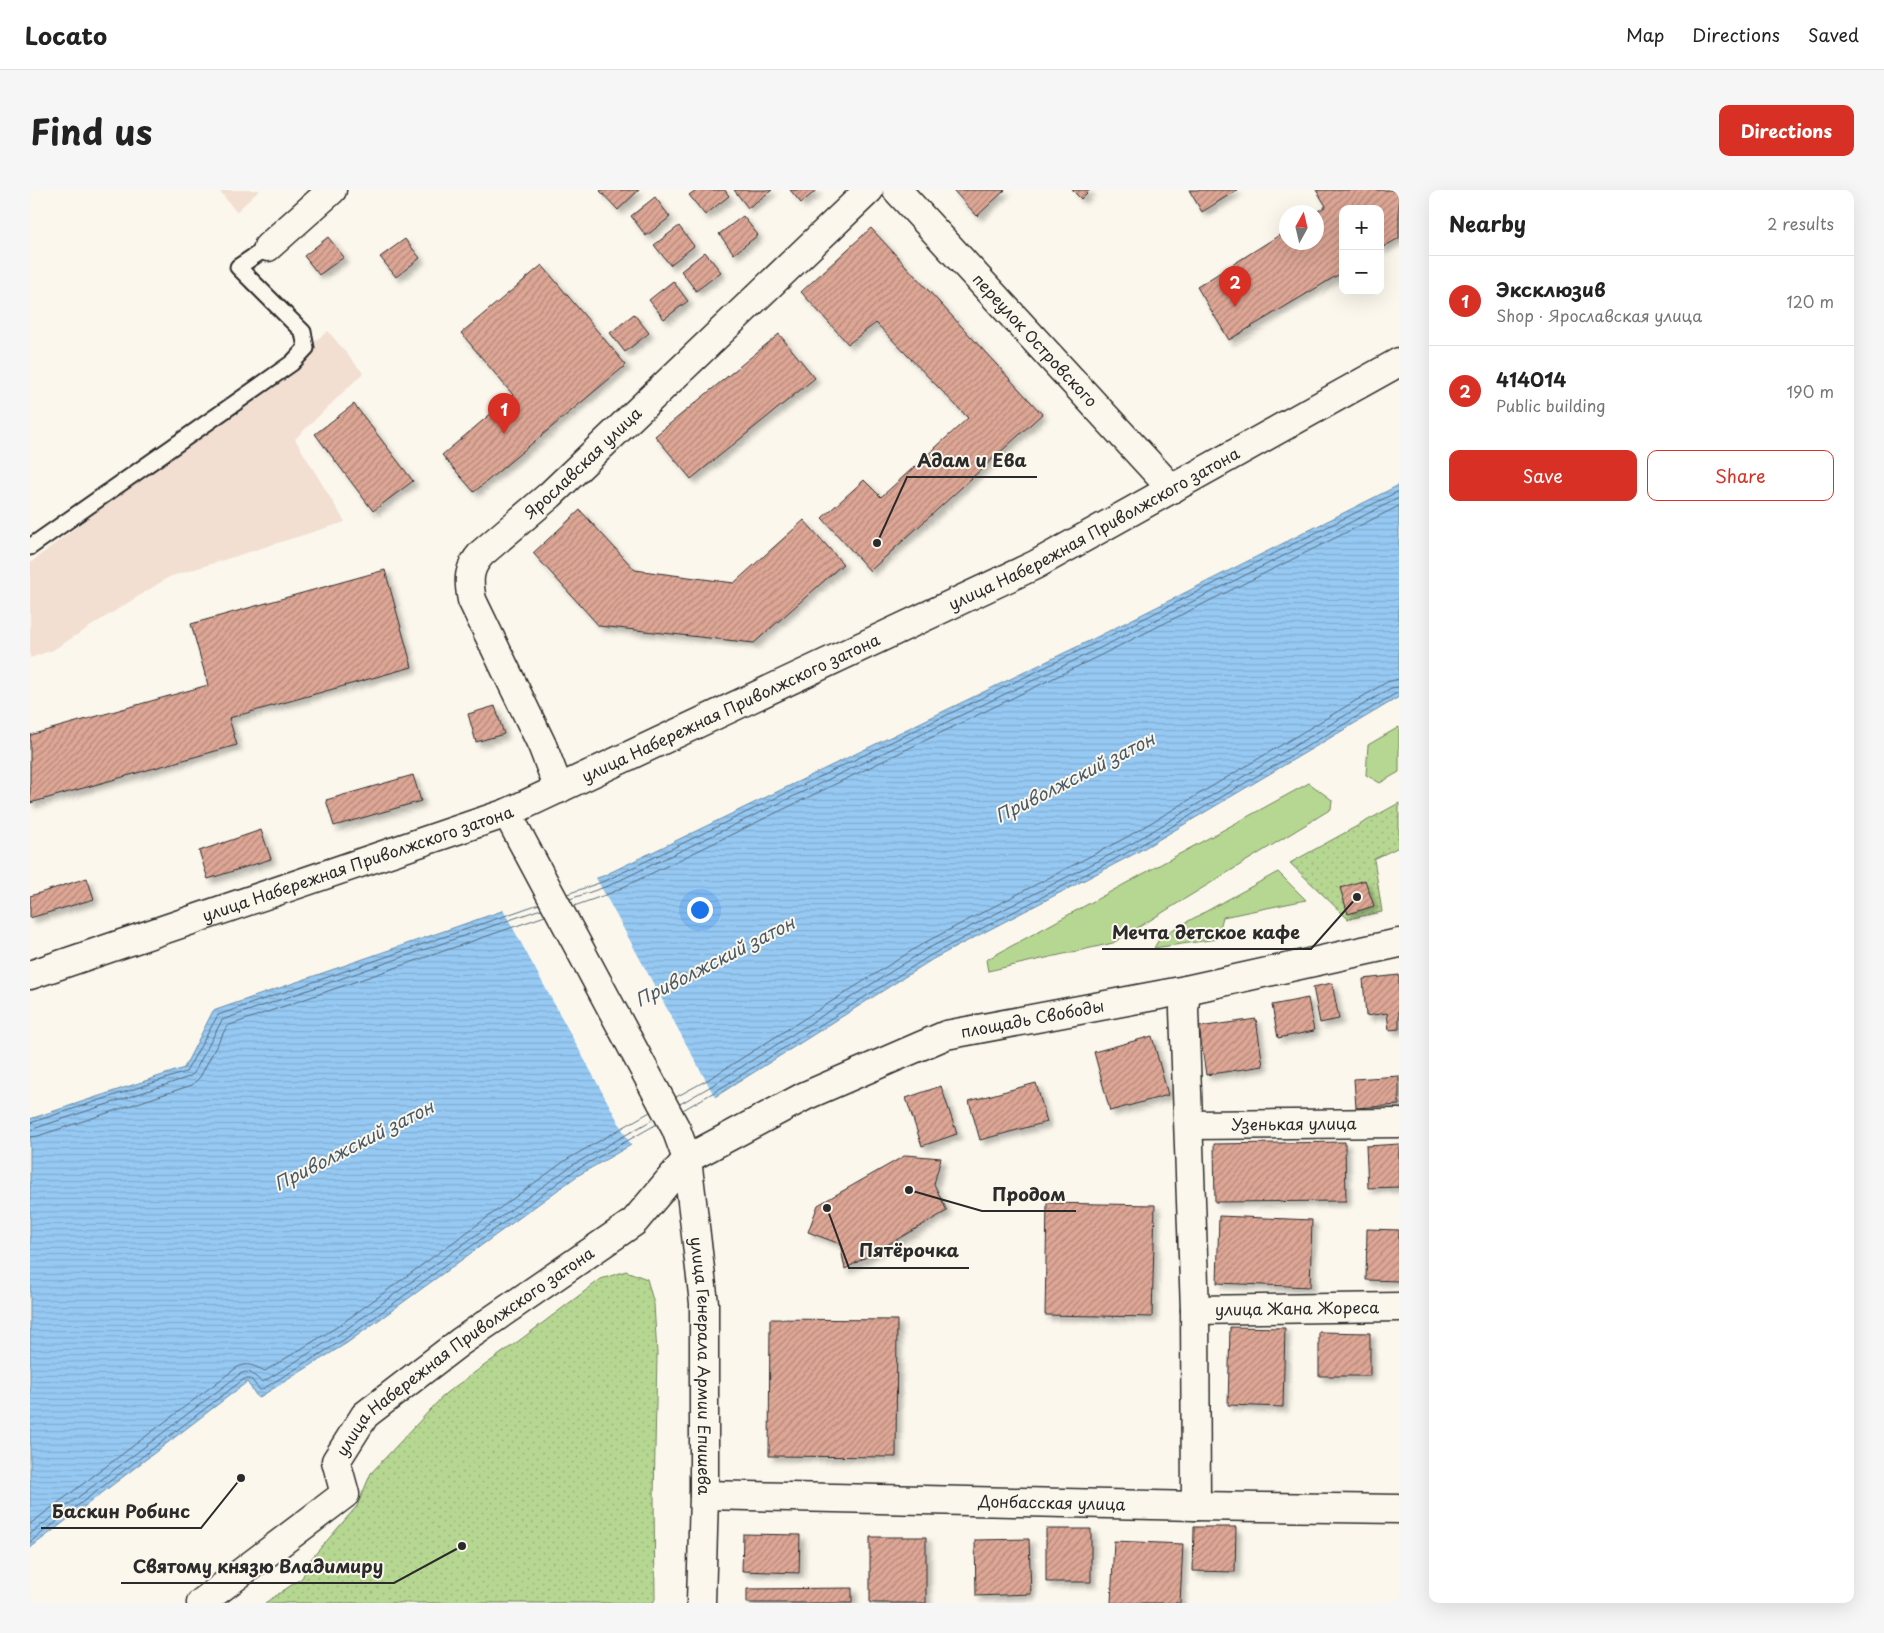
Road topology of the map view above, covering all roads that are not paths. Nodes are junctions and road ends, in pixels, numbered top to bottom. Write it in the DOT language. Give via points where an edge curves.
graph roads {
  1 [pos="332,190"];
  2 [pos="869,190"];
  3 [pos="897,190"];
  4 [pos="268,247"];
  5 [pos="1399,362"];
  6 [pos="1172,489"];
  7 [pos="30,547"];
  8 [pos="559,789"];
  9 [pos="507,813"];
  10 [pos="1399,943"];
  11 [pos="30,975"];
  12 [pos="1186,990"];
  13 [pos="1399,1123"];
  14 [pos="1189,1124"];
  15 [pos="687,1159"];
  16 [pos="1399,1307"];
  17 [pos="1195,1310"];
  18 [pos="704,1495"];
  19 [pos="1196,1506"];
  20 [pos="1399,1509"];
  21 [pos="200,1603"];
  22 [pos="701,1603"];
  1 -- 4 [label="street"];
  2 -- 8 [label="street, Ярославская улица" via="550,495 474,562 469,586 472,600 542,745"];
  3 -- 6 [label="street, переулок Островского"];
  4 -- 7 [label="lane" via="238,267 303,332 306,348 292,363"];
  5 -- 6 [label="street, улица Набережная Приволжского затона"];
  6 -- 8 [label="street, улица Набережная Приволжского затона" via="1035,565"];
  8 -- 9 [label="street, улица Набережная Приволжского затона"];
  9 -- 11 [label="street, улица Набережная Приволжского затона"];
  9 -- 15 [label="street, улица Генерала Армии Епишева" via="676,1129"];
  10 -- 12 [label="street, площадь Свободы"];
  12 -- 14 [label="street"];
  12 -- 15 [label="street, площадь Свободы" via="946,1035 805,1096"];
  13 -- 14 [label="street, Узенькая улица"];
  14 -- 17 [label="street"];
  15 -- 18 [label="street, улица Генерала Армии Епишева" via="704,1303"];
  15 -- 21 [label="street, улица Набережная Приволжского затона" via="634,1222 460,1342 365,1415 336,1461 345,1494"];
  16 -- 17 [label="street, улица Жана Жореса"];
  17 -- 19 [label="street"];
  18 -- 19 [label="street, Донбасская улица"];
  18 -- 22 [label="street, улица Генерала Армии Епишева"];
  19 -- 20 [label="street, Донбасская улица"];
}
